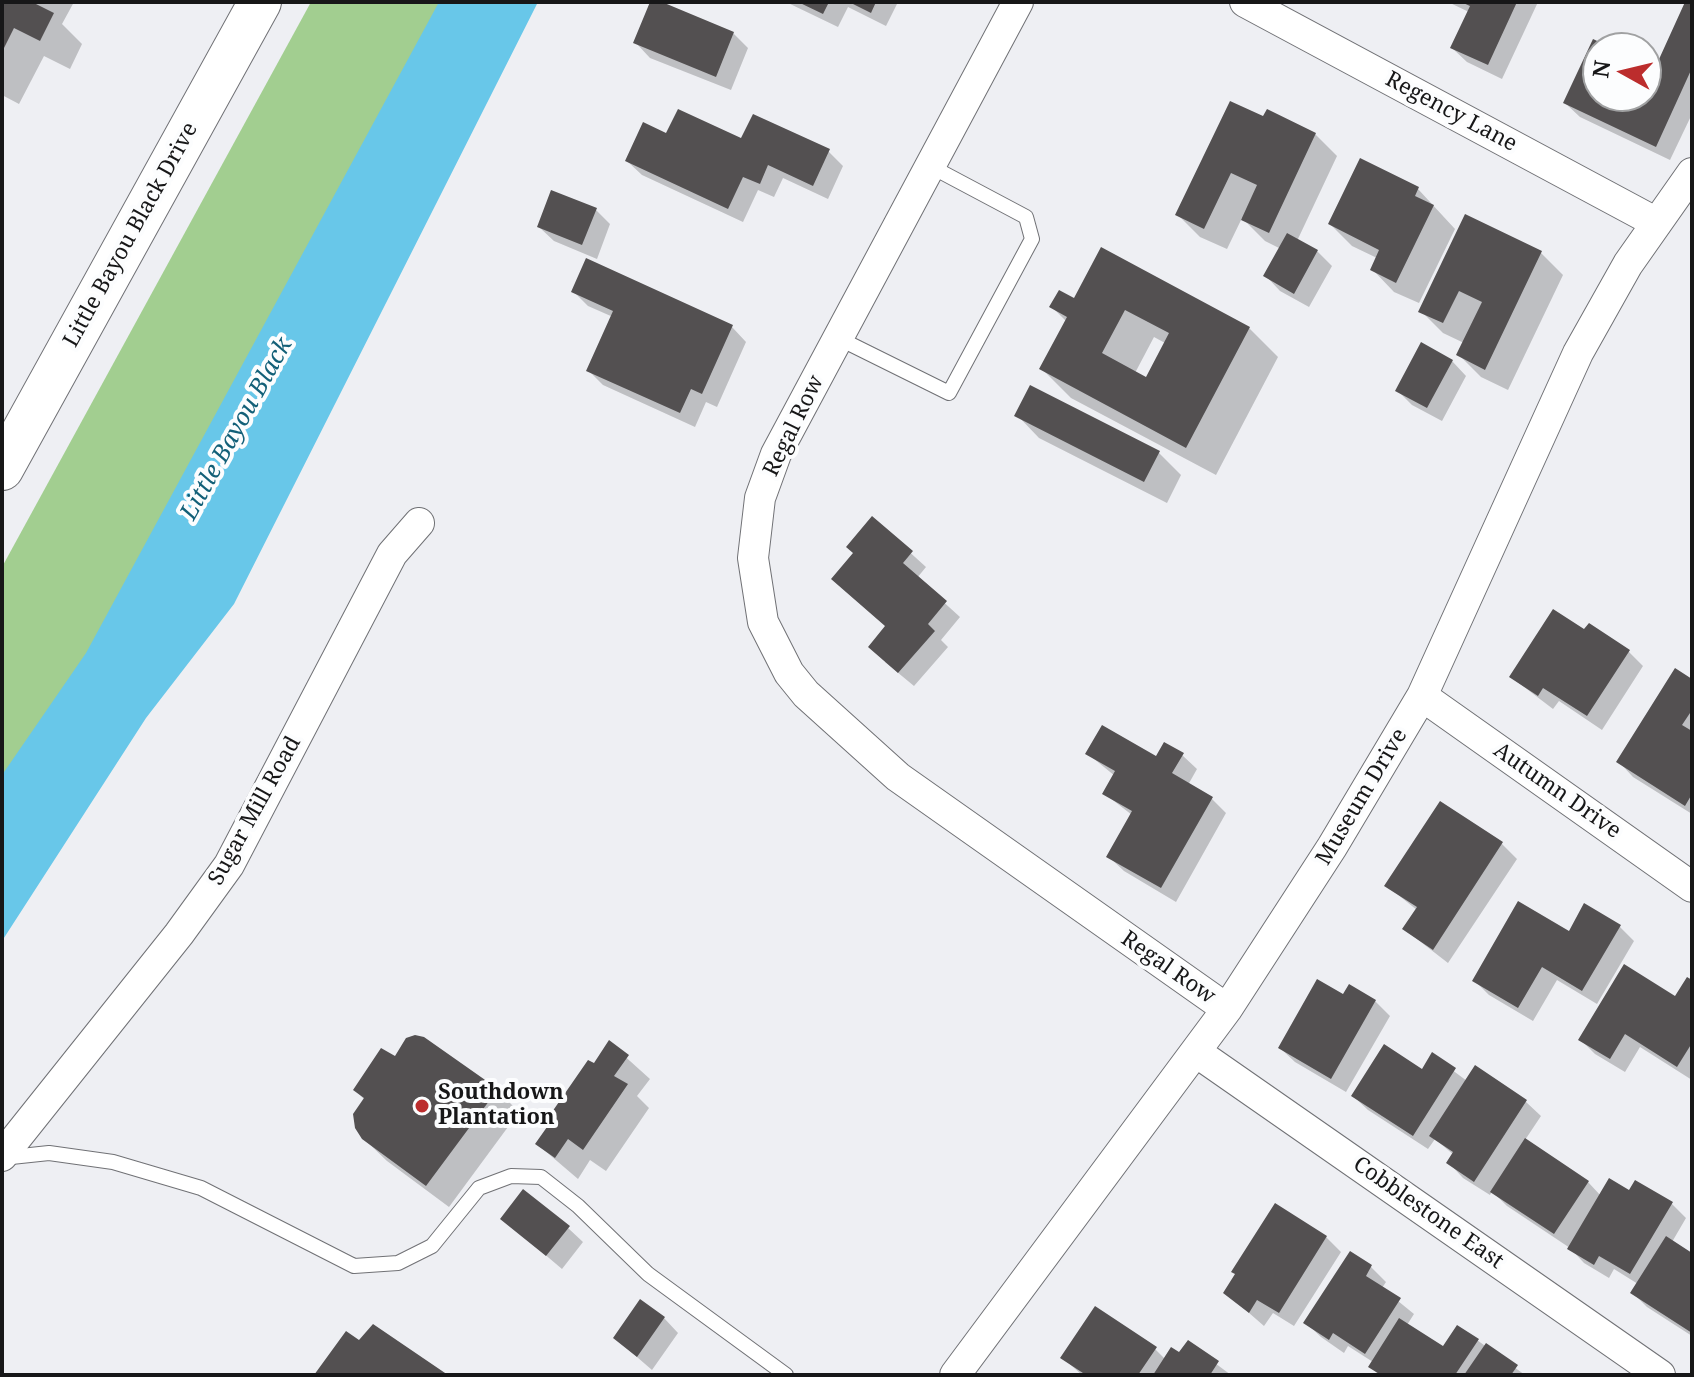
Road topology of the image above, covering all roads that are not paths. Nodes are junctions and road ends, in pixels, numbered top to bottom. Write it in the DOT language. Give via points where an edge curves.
graph roads {
  1 [pos="260,2"];
  2 [pos="1018,2"];
  3 [pos="1245,2"];
  4 [pos="930,166"];
  5 [pos="1692,173"];
  6 [pos="1657,223"];
  7 [pos="838,338"];
  8 [pos="2,469"];
  9 [pos="419,523"];
  10 [pos="1422,696"];
  11 [pos="1692,887"];
  12 [pos="1227,1009"];
  13 [pos="1196,1052"];
  14 [pos="2,1157"];
  15 [pos="968,1370"];
  16 [pos="786,1375"];
  17 [pos="1660,1375"];
  1 -- 8 [label="main road, Little Bayou Black Drive"];
  2 -- 4 [label="street, Regal Row"];
  3 -- 6 [label="street, Regency Lane"];
  4 -- 7 [label="street, Regal Row"];
  4 -- 7 [label="lane" via="1026,217 1032,239 949,393"];
  5 -- 6 [label="street, Museum Drive"];
  6 -- 10 [label="street, Museum Drive" via="1578,353"];
  7 -- 12 [label="street, Regal Row" via="776,454 760,498 753,558 763,622 789,673 898,777"];
  9 -- 14 [label="street, Sugar Mill Road" via="392,554 229,865"];
  10 -- 11 [label="street, Autumn Drive"];
  10 -- 12 [label="street, Museum Drive" via="1269,950"];
  12 -- 13 [label="street, Museum Drive"];
  13 -- 15 [label="street, Museum Drive"];
  13 -- 17 [label="street, Cobblestone East"];
  14 -- 16 [label="lane" via="49,1153 97,1159 201,1188 354,1266 398,1263 432,1246 479,1188 511,1176 541,1177 648,1274"];
}
